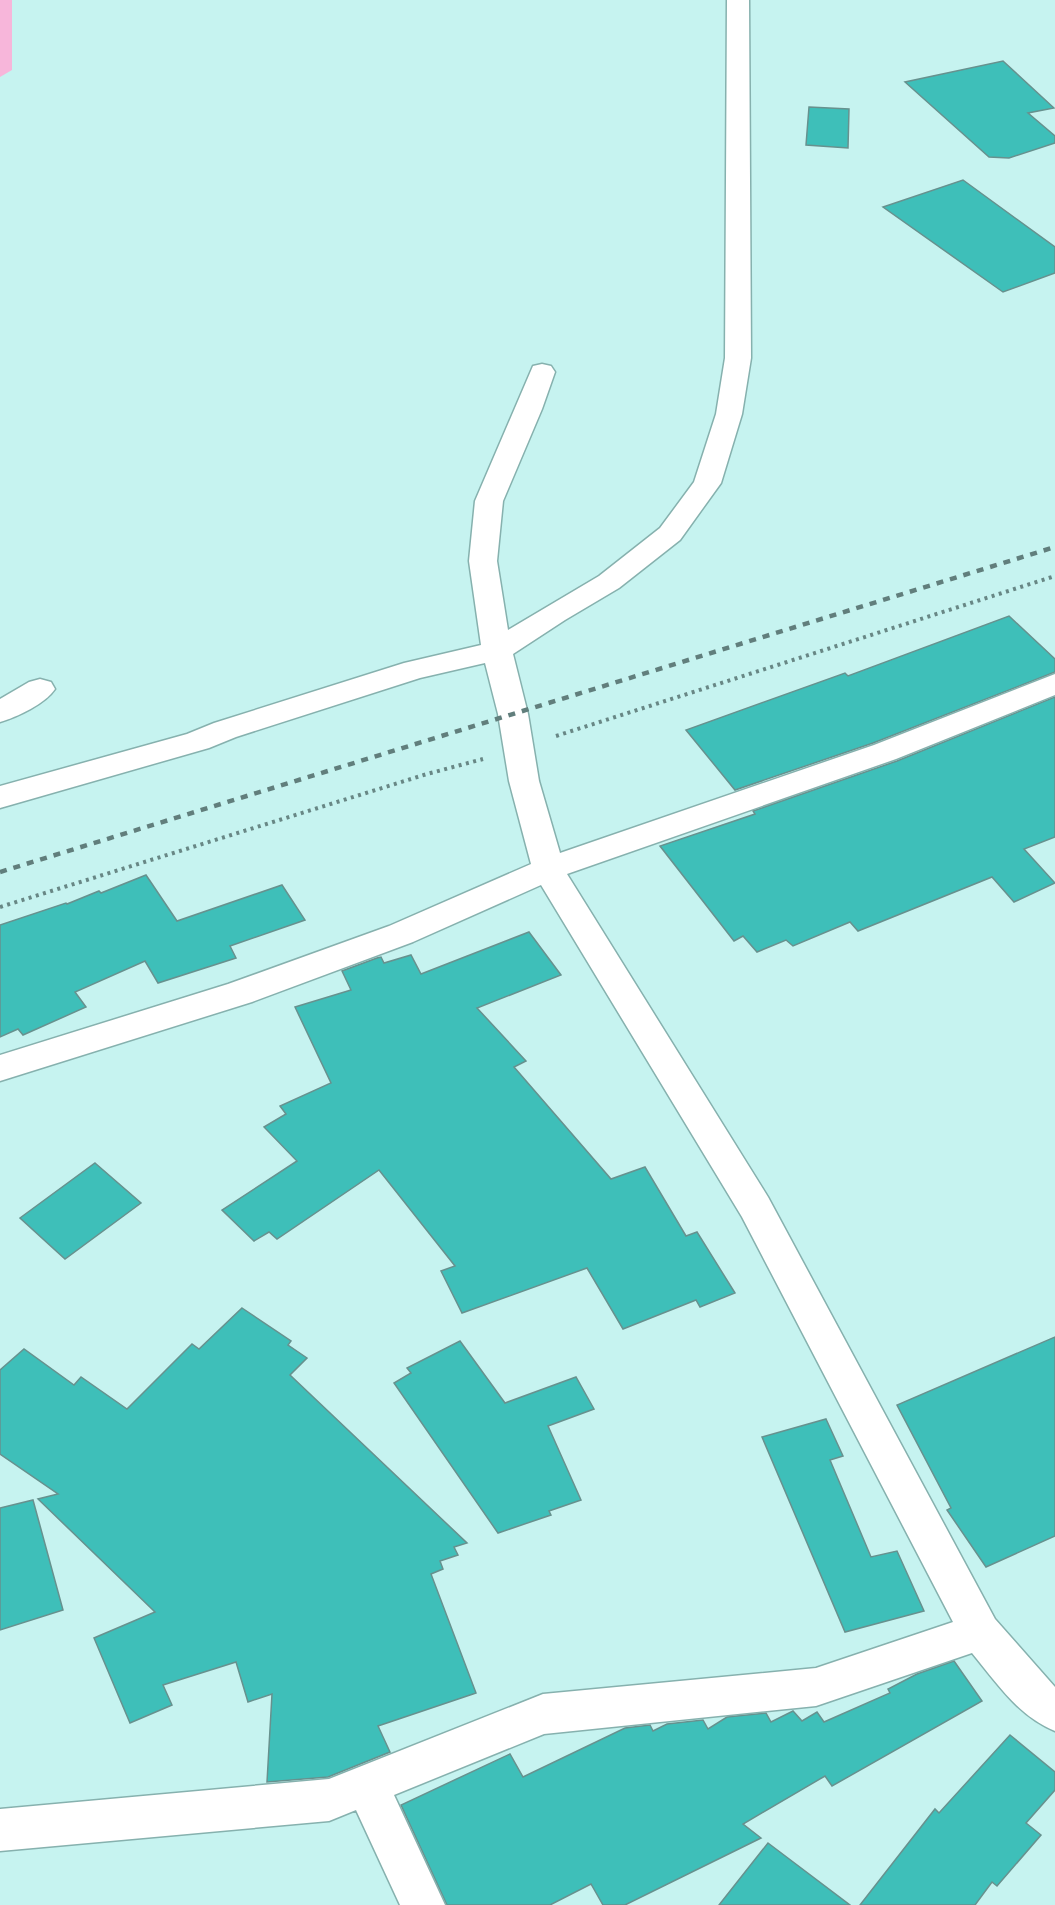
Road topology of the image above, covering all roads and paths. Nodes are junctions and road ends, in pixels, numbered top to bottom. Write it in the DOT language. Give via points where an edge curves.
graph roads {
  1 [pos="738,0"];
  2 [pos="542,372"];
  3 [pos="497,651"];
  4 [pos="1055,684"];
  5 [pos="40,689"];
  6 [pos="0,712"];
  7 [pos="0,797"];
  8 [pos="548,869"];
  9 [pos="15,1063"];
  10 [pos="0,1088"];
  11 [pos="980,1632"];
  12 [pos="1055,1711"];
  13 [pos="367,1785"];
  14 [pos="0,1830"];
  15 [pos="423,1905"];
  1 -- 3 [label="street" via="738,358 729,414 707,483 670,534 609,582"];
  2 -- 3 [label="street" via="489,501 483,561"];
  3 -- 7 [label="street" via="414,670 198,741"];
  3 -- 8 [label="street" via="524,781"];
  4 -- 8 [label="street" via="885,752"];
  5 -- 6 [label="street"];
  8 -- 9 [label="street" via="400,934 250,989"];
  8 -- 11 [label="street" via="755,1207"];
  9 -- 10 [label="street"];
  11 -- 12 [label="street" via="1038,1700"];
  11 -- 13 [label="street" via="816,1687 543,1714"];
  13 -- 14 [label="street" via="329,1800"];
  13 -- 15 [label="street"];
}
